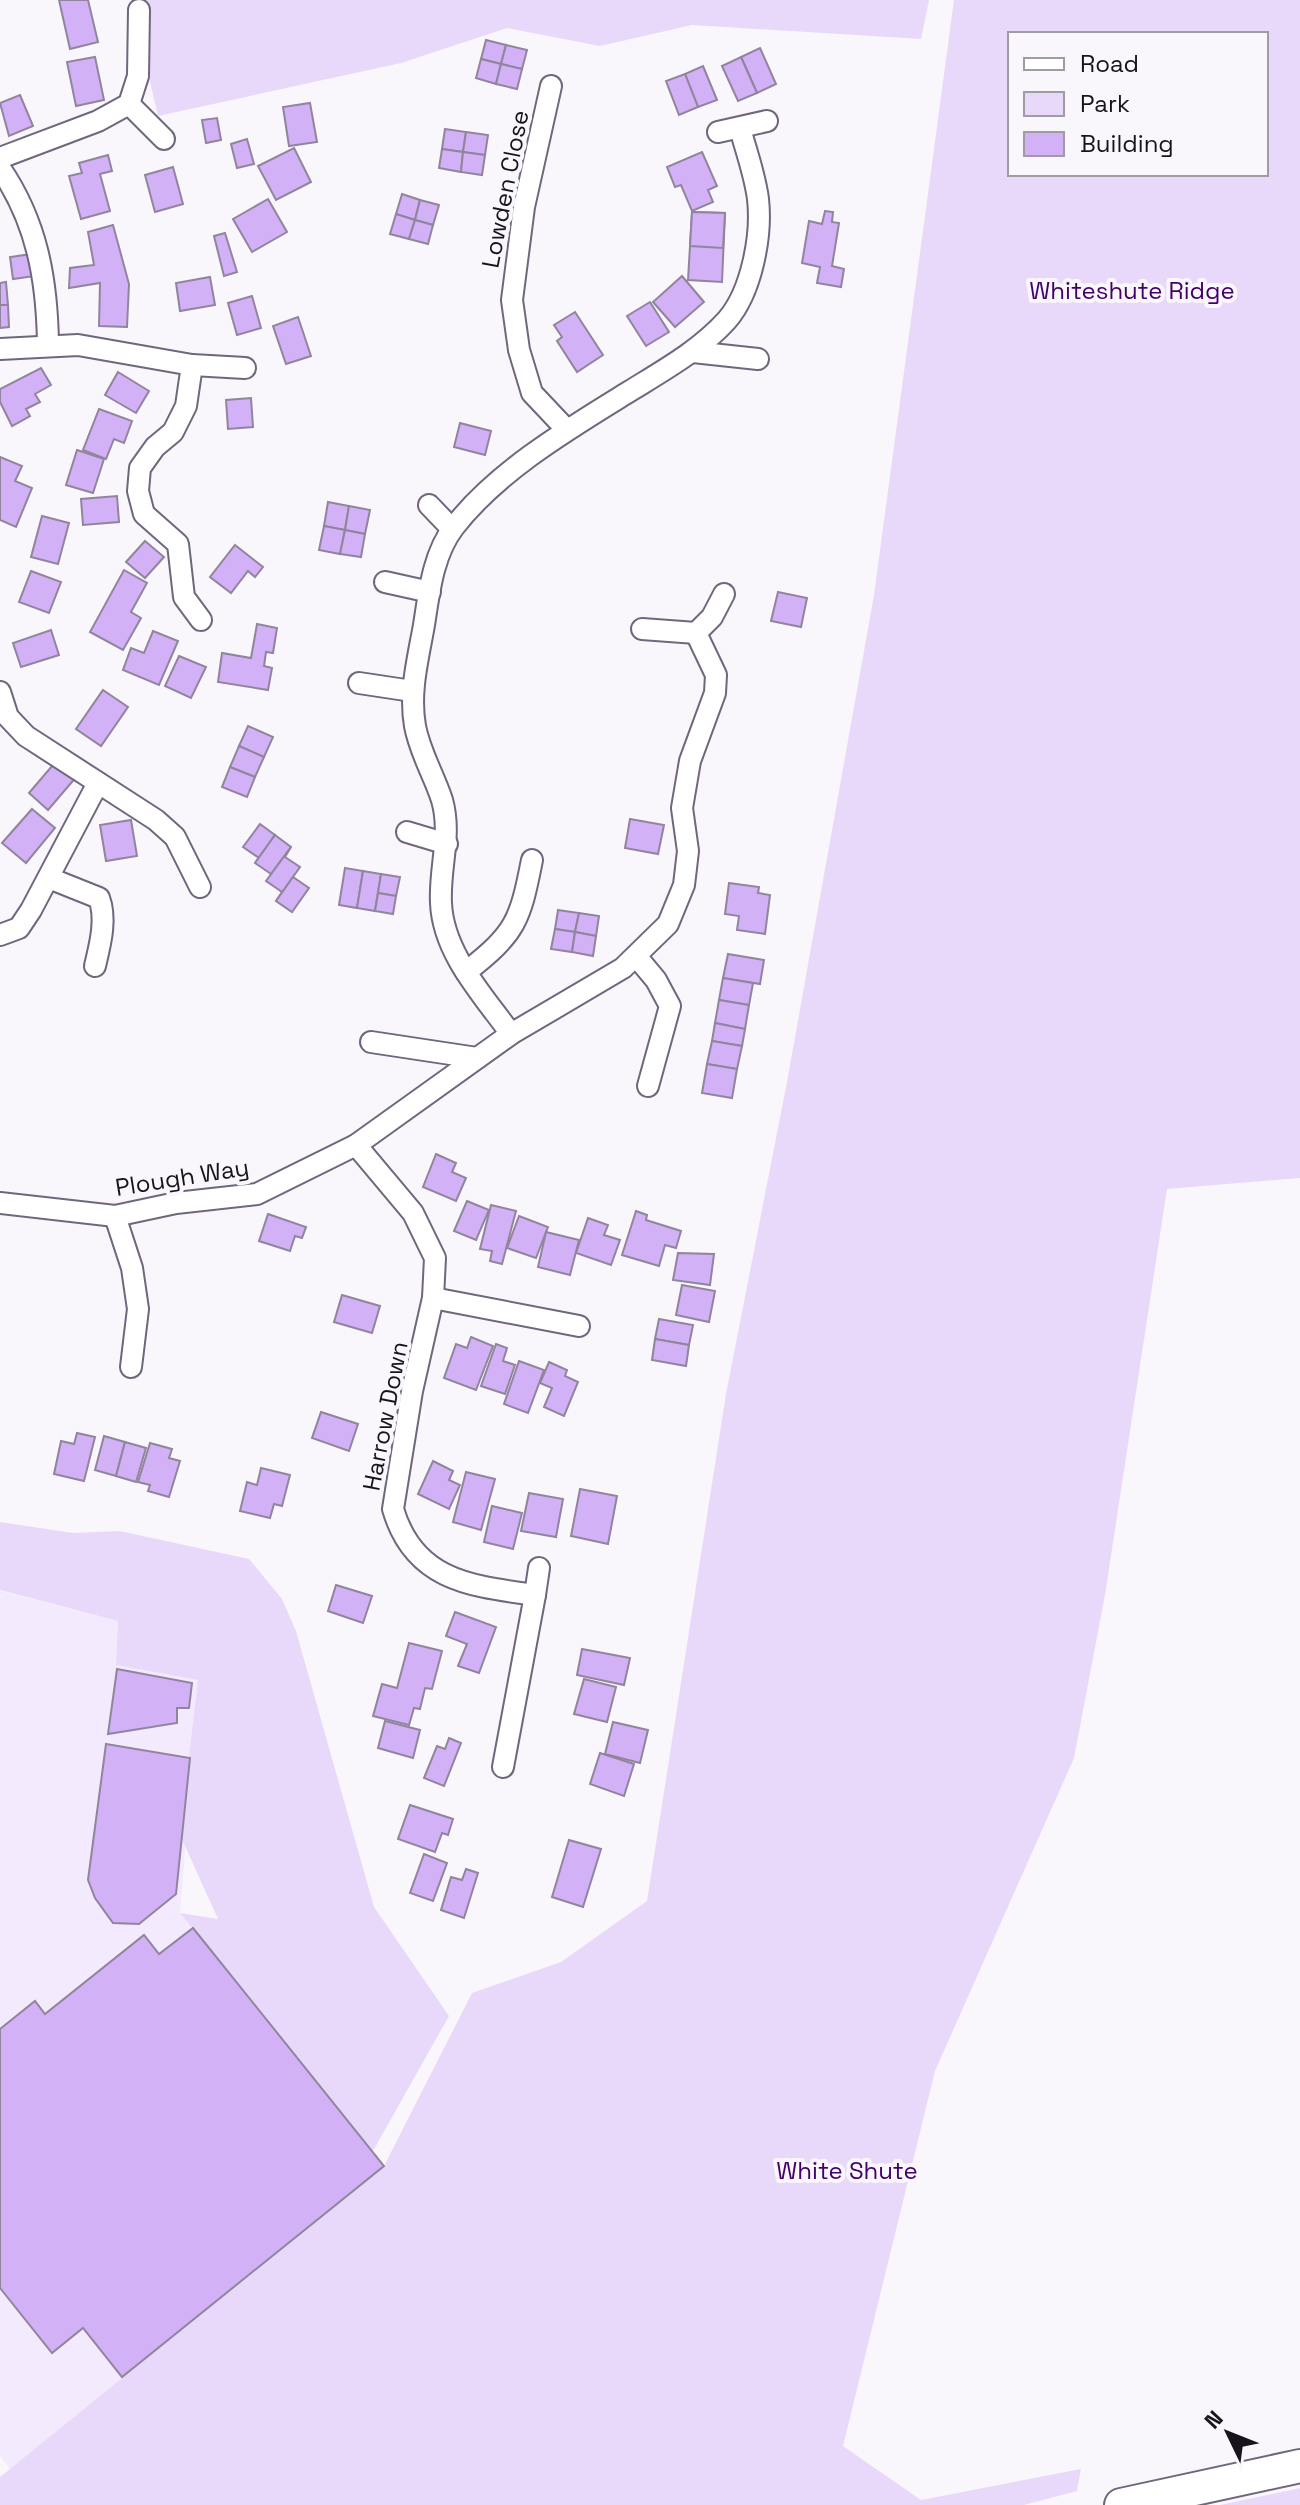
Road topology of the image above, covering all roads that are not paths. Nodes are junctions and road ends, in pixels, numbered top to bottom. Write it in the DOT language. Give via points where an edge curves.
graph roads {
  1 [pos="139,10"];
  2 [pos="551,86"];
  3 [pos="129,104"];
  4 [pos="767,121"];
  5 [pos="740,128"];
  6 [pos="718,132"];
  7 [pos="164,139"];
  8 [pos="0,158"];
  9 [pos="0,168"];
  10 [pos="48,344"];
  11 [pos="0,349"];
  12 [pos="693,352"];
  13 [pos="758,359"];
  14 [pos="192,365"];
  15 [pos="245,368"];
  16 [pos="566,429"];
  17 [pos="429,505"];
  18 [pos="452,529"];
  19 [pos="385,582"];
  20 [pos="430,592"];
  21 [pos="724,594"];
  22 [pos="201,620"];
  23 [pos="642,629"];
  24 [pos="696,633"];
  25 [pos="359,683"];
  26 [pos="412,691"];
  27 [pos="0,692"];
  28 [pos="98,783"];
  29 [pos="406,833"];
  30 [pos="447,844"];
  31 [pos="532,860"];
  32 [pos="49,878"];
  33 [pos="200,887"];
  34 [pos="0,935"];
  35 [pos="636,956"];
  36 [pos="95,966"];
  37 [pos="466,972"];
  38 [pos="511,1034"];
  39 [pos="371,1042"];
  40 [pos="477,1058"];
  41 [pos="648,1086"];
  42 [pos="356,1145"];
  43 [pos="0,1203"];
  44 [pos="115,1216"];
  45 [pos="433,1298"];
  46 [pos="580,1326"];
  47 [pos="131,1367"];
  48 [pos="539,1568"];
  49 [pos="535,1595"];
  50 [pos="503,1767"];
  51 [pos="1300,2466"];
  52 [pos="1121,2505"];
  1 -- 3 [label="street" via="138,76"];
  2 -- 16 [label="street, Lowden Close" via="524,207 512,300 532,393"];
  3 -- 7 [label="street"];
  3 -- 8 [label="street"];
  4 -- 5 [label="street"];
  5 -- 6 [label="street"];
  5 -- 12 [label="street" via="758,200 749,276 729,318"];
  9 -- 10 [label="street" via="35,235"];
  10 -- 11 [label="street"];
  10 -- 14 [label="street" via="107,348"];
  12 -- 13 [label="street"];
  12 -- 16 [label="street"];
  14 -- 15 [label="street"];
  14 -- 22 [label="street" via="186,406 173,432 140,468 138,491 144,514 178,544 184,597"];
  16 -- 18 [label="street"];
  17 -- 18 [label="street"];
  18 -- 20 [label="street" via="433,570"];
  19 -- 20 [label="street"];
  20 -- 26 [label="street"];
  21 -- 24 [label="street"];
  23 -- 24 [label="street"];
  24 -- 35 [label="street, Plough Way" via="716,675 682,808 688,851 684,885 668,924"];
  25 -- 26 [label="street"];
  26 -- 30 [label="street" via="415,725 442,802"];
  27 -- 28 [label="street" via="8,717 26,736"];
  28 -- 32 [label="street"];
  28 -- 33 [label="street" via="175,837"];
  29 -- 30 [label="street"];
  30 -- 37 [label="street" via="441,903 449,938"];
  31 -- 37 [label="street" via="516,922 503,943"];
  32 -- 34 [label="street" via="19,928"];
  32 -- 36 [label="street" via="99,898 101,940"];
  35 -- 38 [label="street, Plough Way"];
  35 -- 41 [label="street" via="670,1006"];
  37 -- 38 [label="street"];
  38 -- 40 [label="street, Plough Way"];
  39 -- 40 [label="street"];
  40 -- 42 [label="street, Plough Way"];
  42 -- 44 [label="street, Plough Way" via="257,1194"];
  42 -- 45 [label="street, Harrow Down" via="413,1213 435,1258"];
  43 -- 44 [label="street, Plough Way"];
  44 -- 47 [label="street" via="132,1268 138,1309"];
  45 -- 46 [label="street"];
  45 -- 49 [label="street, Harrow Down" via="404,1439 393,1509 397,1522 431,1569 465,1584"];
  48 -- 49 [label="street"];
  49 -- 50 [label="street"];
  51 -- 52 [label="main road"];
}
